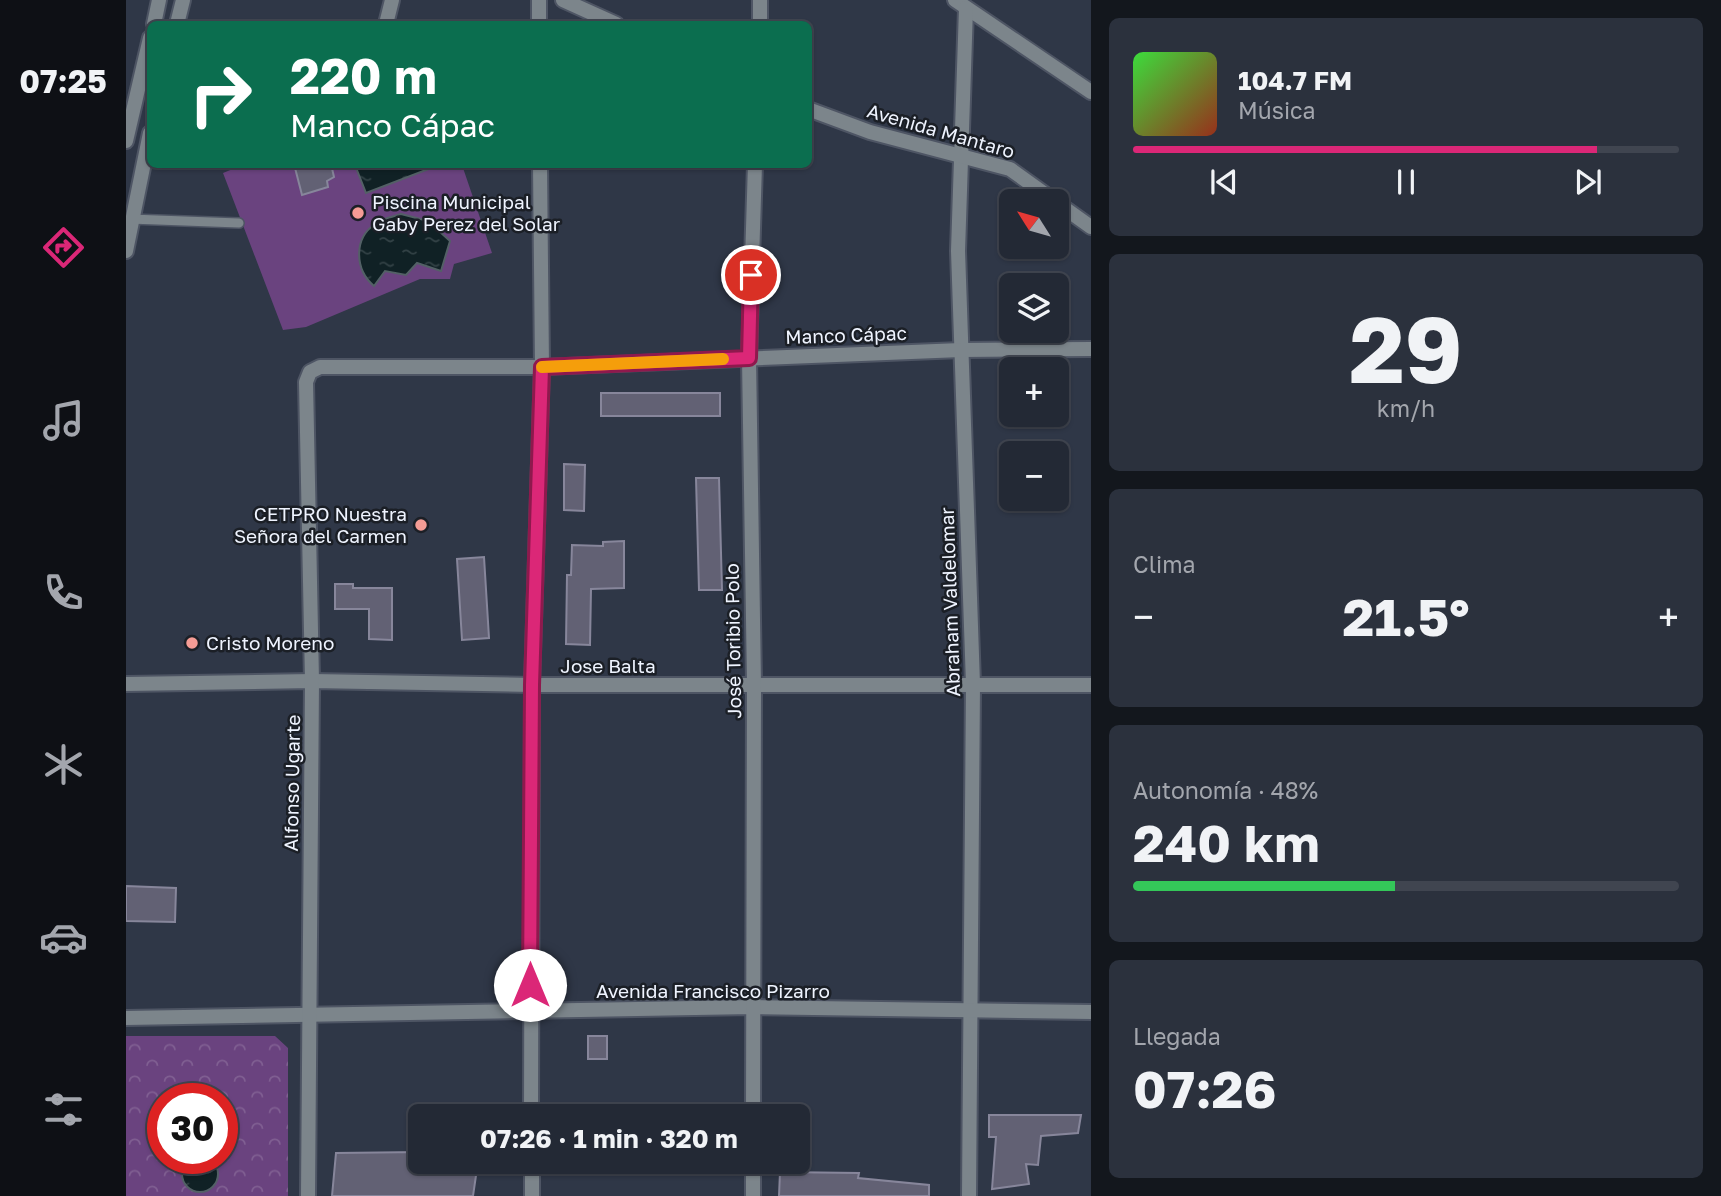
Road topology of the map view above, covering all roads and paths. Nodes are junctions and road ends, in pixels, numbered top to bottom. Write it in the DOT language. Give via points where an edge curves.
graph roads {
  1 [pos="159,0"];
  2 [pos="183,0"];
  3 [pos="392,0"];
  4 [pos="539,0"];
  5 [pos="563,0"];
  6 [pos="760,0"];
  7 [pos="960,4"];
  8 [pos="155,21"];
  9 [pos="178,21"];
  10 [pos="387,21"];
  11 [pos="539,21"];
  12 [pos="609,21"];
  13 [pos="760,21"];
  14 [pos="147,51"];
  15 [pos="1091,92"];
  16 [pos="812,110"];
  17 [pos="126,141"];
  18 [pos="147,141"];
  19 [pos="961,157"];
  20 [pos="540,168"];
  21 [pos="755,168"];
  22 [pos="133,177"];
  23 [pos="130,219"];
  24 [pos="239,223"];
  25 [pos="1091,227"];
  26 [pos="126,251"];
  27 [pos="1091,349"];
  28 [pos="961,350"];
  29 [pos="749,358"];
  30 [pos="542,367"];
  31 [pos="310,372"];
  32 [pos="312,681"];
  33 [pos="126,684"];
  34 [pos="754,684"];
  35 [pos="972,684"];
  36 [pos="532,685"];
  37 [pos="1091,685"];
  38 [pos="752,1007"];
  39 [pos="530,1012"];
  40 [pos="971,1012"];
  41 [pos="1091,1012"];
  42 [pos="308,1014"];
  43 [pos="126,1018"];
  44 [pos="531,1104"];
  45 [pos="753,1104"];
  46 [pos="532,1174"];
  47 [pos="753,1174"];
  48 [pos="308,1196"];
  49 [pos="532,1196"];
  50 [pos="753,1196"];
  51 [pos="969,1196"];
  1 -- 8 [label="street"];
  2 -- 9 [label="street"];
  3 -- 10 [label="street"];
  4 -- 11 [label="street"];
  5 -- 12 [label="street"];
  6 -- 13 [label="street"];
  7 -- 15 [label="street"];
  7 -- 19 [label="street, Abraham Valdelomar"];
  14 -- 17 [label="street"];
  16 -- 19 [label="street, Avenida Mantaro"];
  18 -- 22 [label="street"];
  19 -- 25 [label="street, Avenida Mantaro" via="1010,169"];
  19 -- 28 [label="street, Abraham Valdelomar"];
  20 -- 30 [label="street"];
  21 -- 29 [label="street, José Toribio Polo"];
  22 -- 23 [label="street"];
  23 -- 24 [label="lane"];
  23 -- 26 [label="street"];
  27 -- 28 [label="street, Manco Cápac"];
  28 -- 29 [label="street, Manco Cápac"];
  28 -- 35 [label="street, Abraham Valdelomar"];
  29 -- 30 [label="street, Manco Cápac"];
  29 -- 34 [label="street, José Toribio Polo"];
  30 -- 31 [label="street, Manco Cápac" via="320,367"];
  30 -- 36 [label="street"];
  31 -- 32 [label="street, Alfonso Ugarte" via="306,382"];
  32 -- 33 [label="street, Jose Balta"];
  32 -- 36 [label="street, Jose Balta"];
  32 -- 42 [label="street, Alfonso Ugarte"];
  34 -- 35 [label="street, Jose Balta"];
  34 -- 36 [label="street, Jose Balta"];
  34 -- 38 [label="street, José Toribio Polo"];
  35 -- 37 [label="street, Jose Balta"];
  35 -- 40 [label="street, Abraham Valdelomar"];
  36 -- 39 [label="street"];
  38 -- 39 [label="street, Avenida Francisco Pizarro"];
  38 -- 40 [label="street, Avenida Francisco Pizarro"];
  38 -- 45 [label="street, José Toribio Polo"];
  39 -- 42 [label="street, Avenida Francisco Pizarro"];
  39 -- 44 [label="street"];
  40 -- 41 [label="street, Avenida Francisco Pizarro"];
  40 -- 51 [label="street, Abraham Valdelomar"];
  42 -- 43 [label="street, Avenida Francisco Pizarro"];
  42 -- 48 [label="street, Alfonso Ugarte"];
  46 -- 49 [label="street"];
  47 -- 50 [label="street"];
}
